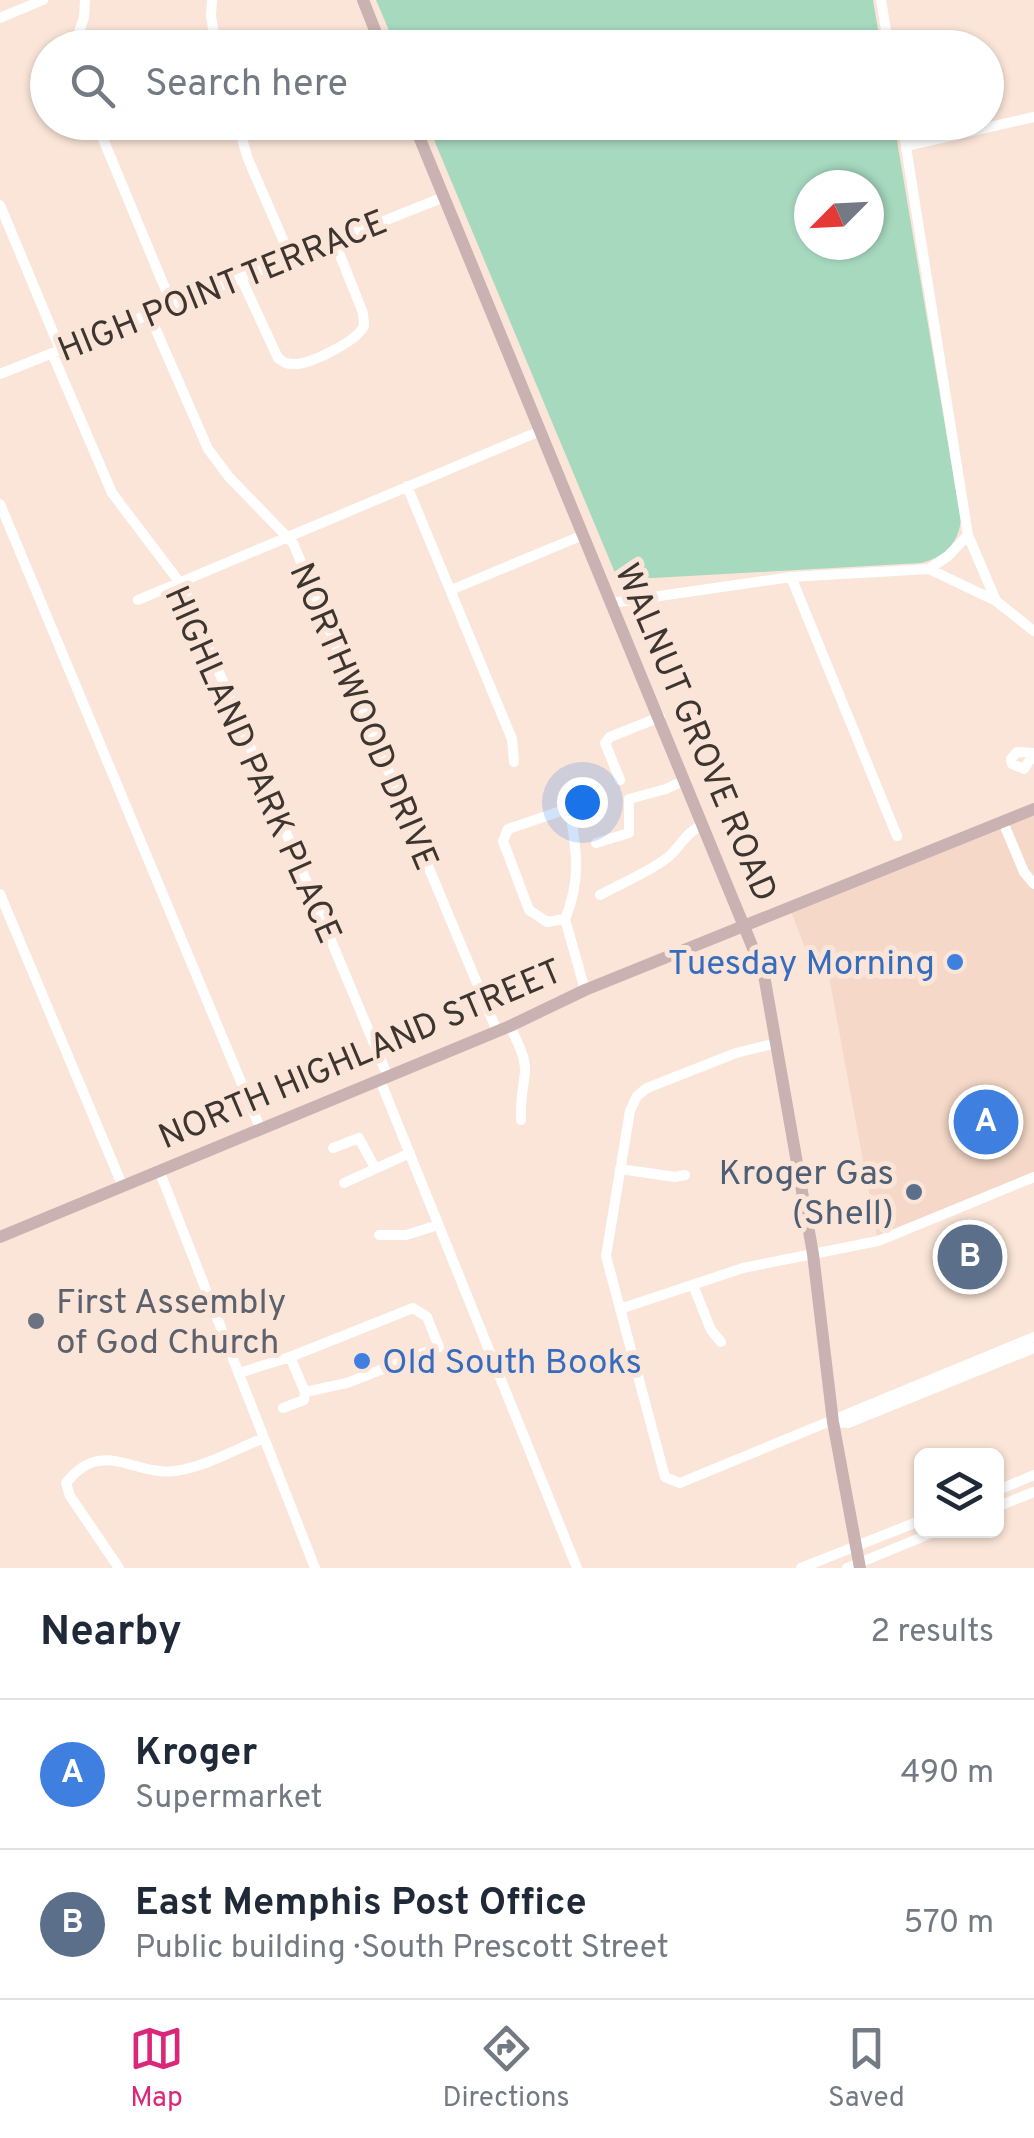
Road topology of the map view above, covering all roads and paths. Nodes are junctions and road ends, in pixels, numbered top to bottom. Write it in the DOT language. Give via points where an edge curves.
graph roads {
  1 [pos="43,0"];
  2 [pos="86,0"];
  3 [pos="212,0"];
  4 [pos="362,0"];
  5 [pos="880,0"];
  6 [pos="0,18"];
  7 [pos="80,30"];
  8 [pos="213,30"];
  9 [pos="374,30"];
  10 [pos="886,30"];
  11 [pos="1034,117"];
  12 [pos="1004,124"];
  13 [pos="103,140"];
  14 [pos="243,140"];
  15 [pos="420,140"];
  16 [pos="905,140"];
  17 [pos="932,140"];
  18 [pos="906,146"];
  19 [pos="444,197"];
  20 [pos="0,205"];
  21 [pos="334,240"];
  22 [pos="291,258"];
  23 [pos="241,278"];
  24 [pos="172,305"];
  25 [pos="150,314"];
  26 [pos="56,351"];
  27 [pos="0,374"];
  28 [pos="540,431"];
  29 [pos="408,486"];
  30 [pos="0,504"];
  31 [pos="968,535"];
  32 [pos="288,536"];
  33 [pos="582,536"];
  34 [pos="929,569"];
  35 [pos="791,577"];
  36 [pos="180,582"];
  37 [pos="452,590"];
  38 [pos="138,600"];
  39 [pos="996,601"];
  40 [pos="612,603"];
  41 [pos="1034,631"];
  42 [pos="660,717"];
  43 [pos="514,762"];
  44 [pos="620,780"];
  45 [pos="685,780"];
  46 [pos="1034,809"];
  47 [pos="1003,822"];
  48 [pos="703,825"];
  49 [pos="897,836"];
  50 [pos="596,843"];
  51 [pos="1034,884"];
  52 [pos="0,894"];
  53 [pos="600,896"];
  54 [pos="564,919"];
  55 [pos="746,928"];
  56 [pos="585,990"];
  57 [pos="504,1028"];
  58 [pos="777,1043"];
  59 [pos="384,1078"];
  60 [pos="521,1120"];
  61 [pos="262,1130"];
  62 [pos="333,1148"];
  63 [pos="410,1154"];
  64 [pos="375,1168"];
  65 [pos="620,1169"];
  66 [pos="158,1170"];
  67 [pos="685,1174"];
  68 [pos="1034,1177"];
  69 [pos="344,1183"];
  70 [pos="123,1187"];
  71 [pos="438,1225"];
  72 [pos="379,1235"];
  73 [pos="0,1237"];
  74 [pos="813,1254"];
  75 [pos="693,1285"];
  76 [pos="620,1309"];
  77 [pos="1034,1337"];
  78 [pos="721,1342"];
  79 [pos="1034,1348"];
  80 [pos="290,1357"];
  81 [pos="239,1373"];
  82 [pos="950,1376"];
  83 [pos="305,1392"];
  84 [pos="284,1408"];
  85 [pos="833,1422"];
  86 [pos="264,1438"];
  87 [pos="1034,1475"];
  88 [pos="1021,1480"];
  89 [pos="1004,1487"];
  90 [pos="1030,1493"];
  91 [pos="1004,1504"];
  92 [pos="914,1523"];
  93 [pos="921,1538"];
  94 [pos="856,1546"];
  95 [pos="856,1566"];
  96 [pos="119,1568"];
  97 [pos="315,1568"];
  98 [pos="577,1568"];
  99 [pos="802,1568"];
  1 -- 6 [label="street"];
  2 -- 7 [label="street"];
  3 -- 8 [label="street"];
  4 -- 9 [label="main road"];
  5 -- 10 [label="street"];
  11 -- 12 [label="street"];
  13 -- 24 [label="street"];
  14 -- 22 [label="street"];
  15 -- 19 [label="main road, WALNUT GROVE ROAD"];
  16 -- 18 [label="street"];
  17 -- 18 [label="street"];
  18 -- 31 [label="street"];
  19 -- 21 [label="street, HIGH POINT TERRACE"];
  19 -- 28 [label="main road, WALNUT GROVE ROAD"];
  20 -- 26 [label="street, HIGHLAND PARK PLACE"];
  21 -- 22 [label="street, HIGH POINT TERRACE"];
  21 -- 23 [label="street" via="363,313 362,332 302,363 282,362 271,348"];
  22 -- 23 [label="street, HIGH POINT TERRACE"];
  23 -- 24 [label="street, HIGH POINT TERRACE"];
  24 -- 25 [label="street, HIGH POINT TERRACE"];
  25 -- 26 [label="street, HIGH POINT TERRACE"];
  25 -- 32 [label="street, NORTHWOOD DRIVE" via="208,450"];
  26 -- 27 [label="street, HIGH POINT TERRACE"];
  26 -- 36 [label="street, HIGHLAND PARK PLACE" via="112,493"];
  28 -- 29 [label="street"];
  28 -- 33 [label="main road, WALNUT GROVE ROAD"];
  29 -- 32 [label="street"];
  29 -- 37 [label="street"];
  30 -- 61 [label="street"];
  31 -- 34 [label="street"];
  31 -- 39 [label="street"];
  32 -- 36 [label="street"];
  32 -- 57 [label="street, NORTHWOOD DRIVE"];
  33 -- 37 [label="street"];
  33 -- 40 [label="main road, WALNUT GROVE ROAD"];
  34 -- 35 [label="street"];
  34 -- 39 [label="street"];
  35 -- 40 [label="street"];
  35 -- 49 [label="street"];
  36 -- 38 [label="street"];
  36 -- 59 [label="street, HIGHLAND PARK PLACE"];
  37 -- 43 [label="street" via="512,739"];
  39 -- 41 [label="street"];
  40 -- 42 [label="main road, WALNUT GROVE ROAD"];
  42 -- 44 [label="street" via="605,743"];
  42 -- 45 [label="main road, WALNUT GROVE ROAD"];
  45 -- 48 [label="main road, WALNUT GROVE ROAD"];
  45 -- 50 [label="street" via="629,798 628,833"];
  46 -- 47 [label="main road, NORTH HIGHLAND STREET"];
  47 -- 51 [label="street"];
  47 -- 55 [label="main road, NORTH HIGHLAND STREET"];
  48 -- 53 [label="street" via="662,861"];
  48 -- 55 [label="main road, WALNUT GROVE ROAD"];
  52 -- 70 [label="street"];
  54 -- 54 [label="street" via="577,878 570,812 564,810 508,829 504,842 529,910 546,922"];
  54 -- 56 [label="street"];
  55 -- 56 [label="main road, NORTH HIGHLAND STREET"];
  55 -- 58 [label="main road, WALNUT GROVE ROAD" via="764,974"];
  56 -- 57 [label="main road, NORTH HIGHLAND STREET"];
  57 -- 59 [label="main road, NORTH HIGHLAND STREET"];
  57 -- 60 [label="street, NORTHWOOD DRIVE" via="524,1059"];
  58 -- 65 [label="street" via="736,1052 637,1096"];
  58 -- 74 [label="main road, WALNUT GROVE ROAD"];
  59 -- 61 [label="main road, NORTH HIGHLAND STREET"];
  59 -- 63 [label="street, HIGHLAND PARK PLACE"];
  61 -- 66 [label="main road, NORTH HIGHLAND STREET"];
  62 -- 64 [label="street" via="359,1138"];
  63 -- 64 [label="street"];
  63 -- 71 [label="street, HIGHLAND PARK PLACE"];
  64 -- 69 [label="street"];
  65 -- 67 [label="street"];
  65 -- 76 [label="street" via="606,1256"];
  66 -- 70 [label="main road, NORTH HIGHLAND STREET"];
  66 -- 81 [label="street"];
  68 -- 74 [label="street" via="878,1240"];
  70 -- 73 [label="main road, NORTH HIGHLAND STREET"];
  71 -- 72 [label="street" via="406,1236"];
  71 -- 98 [label="street, HIGHLAND PARK PLACE"];
  74 -- 75 [label="street"];
  74 -- 85 [label="main road, WALNUT GROVE ROAD"];
  75 -- 76 [label="street"];
  75 -- 78 [label="street"];
  76 -- 85 [label="street" via="672,1482"];
  77 -- 82 [label="street"];
  79 -- 82 [label="street"];
  80 -- 81 [label="street"];
  80 -- 83 [label="street"];
  80 -- 83 [label="street" via="413,1308 427,1316 439,1346 347,1383"];
  81 -- 86 [label="street"];
  82 -- 85 [label="street"];
  83 -- 84 [label="street" via="304,1400"];
  85 -- 94 [label="main road, WALNUT GROVE ROAD"];
  86 -- 96 [label="street" via="174,1471 111,1459 74,1473 66,1483 70,1496"];
  86 -- 97 [label="street"];
  87 -- 88 [label="street"];
  88 -- 89 [label="street"];
  88 -- 90 [label="street"];
  90 -- 91 [label="street"];
  92 -- 94 [label="street"];
  93 -- 95 [label="street"];
  94 -- 95 [label="main road, WALNUT GROVE ROAD"];
  94 -- 99 [label="street"];
}
